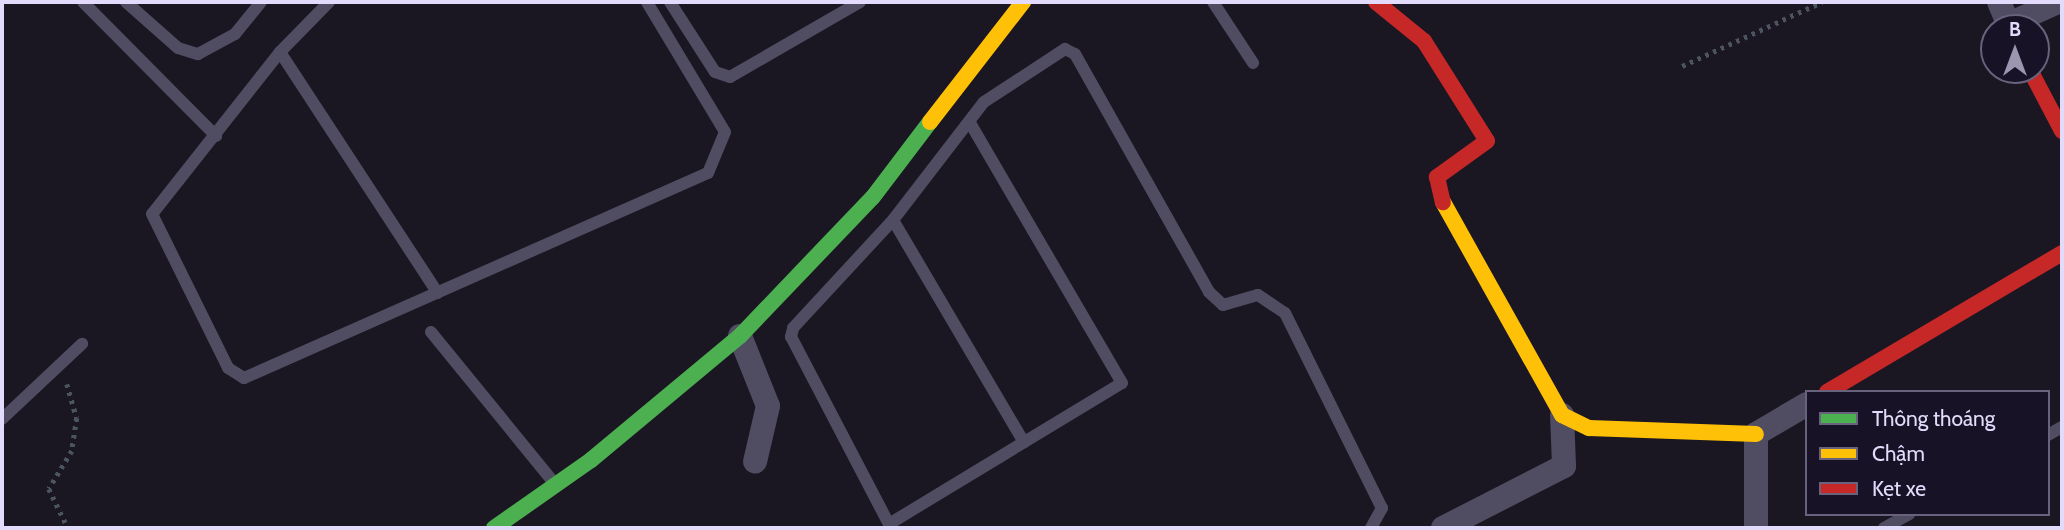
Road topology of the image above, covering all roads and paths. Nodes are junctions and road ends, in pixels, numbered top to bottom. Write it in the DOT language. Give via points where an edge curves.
graph roads {
  1 [pos="83,2"];
  2 [pos="125,2"];
  3 [pos="261,2"];
  4 [pos="329,2"];
  5 [pos="646,2"];
  6 [pos="670,2"];
  7 [pos="860,2"];
  8 [pos="1023,2"];
  9 [pos="1213,2"];
  10 [pos="1376,2"];
  11 [pos="1822,2"];
  12 [pos="2058,2"];
  13 [pos="2019,14"];
  14 [pos="280,52"];
  15 [pos="1253,63"];
  16 [pos="1682,66"];
  17 [pos="2038,84"];
  18 [pos="971,125"];
  19 [pos="2062,131"];
  20 [pos="216,136"];
  21 [pos="893,220"];
  22 [pos="2062,253"];
  23 [pos="438,293"];
  24 [pos="430,332"];
  25 [pos="740,336"];
  26 [pos="82,344"];
  27 [pos="57,368"];
  28 [pos="1831,390"];
  29 [pos="1805,405"];
  30 [pos="1562,415"];
  31 [pos="2,419"];
  32 [pos="1756,434"];
  33 [pos="1024,442"];
  34 [pos="755,463"];
  35 [pos="555,485"];
  36 [pos="1905,516"];
  37 [pos="890,526"];
  38 [pos="68,528"];
  39 [pos="494,528"];
  40 [pos="1371,528"];
  41 [pos="1443,528"];
  42 [pos="1756,528"];
  43 [pos="1884,528"];
  1 -- 20 [label="lane"];
  2 -- 3 [label="lane" via="178,48 198,54 235,34"];
  4 -- 14 [label="lane"];
  5 -- 23 [label="lane" via="724,132 708,173"];
  6 -- 7 [label="lane" via="715,72 730,77"];
  8 -- 25 [label="street" via="873,197"];
  9 -- 15 [label="lane"];
  10 -- 30 [label="street" via="1424,41 1487,141 1437,177 1443,204"];
  11 -- 16 [label="path"];
  12 -- 13 [label="street"];
  14 -- 20 [label="lane"];
  14 -- 23 [label="lane"];
  17 -- 19 [label="street"];
  18 -- 21 [label="lane"];
  18 -- 33 [label="lane" via="1122,383"];
  18 -- 40 [label="lane" via="984,102 1065,49 1075,54 1209,292 1223,305 1258,295 1285,313 1382,508"];
  20 -- 23 [label="lane" via="152,214 228,368 244,378"];
  21 -- 33 [label="lane"];
  21 -- 37 [label="lane" via="791,337"];
  22 -- 28 [label="street"];
  24 -- 35 [label="lane"];
  25 -- 34 [label="street" via="768,406"];
  25 -- 35 [label="street"];
  26 -- 27 [label="lane"];
  27 -- 31 [label="lane"];
  27 -- 38 [label="path" via="77,418 72,451 49,489"];
  29 -- 32 [label="street"];
  30 -- 32 [label="street" via="1589,428"];
  30 -- 41 [label="street" via="1564,466"];
  32 -- 42 [label="street"];
  33 -- 37 [label="lane"];
  35 -- 39 [label="street"];
  36 -- 43 [label="lane"];
}
